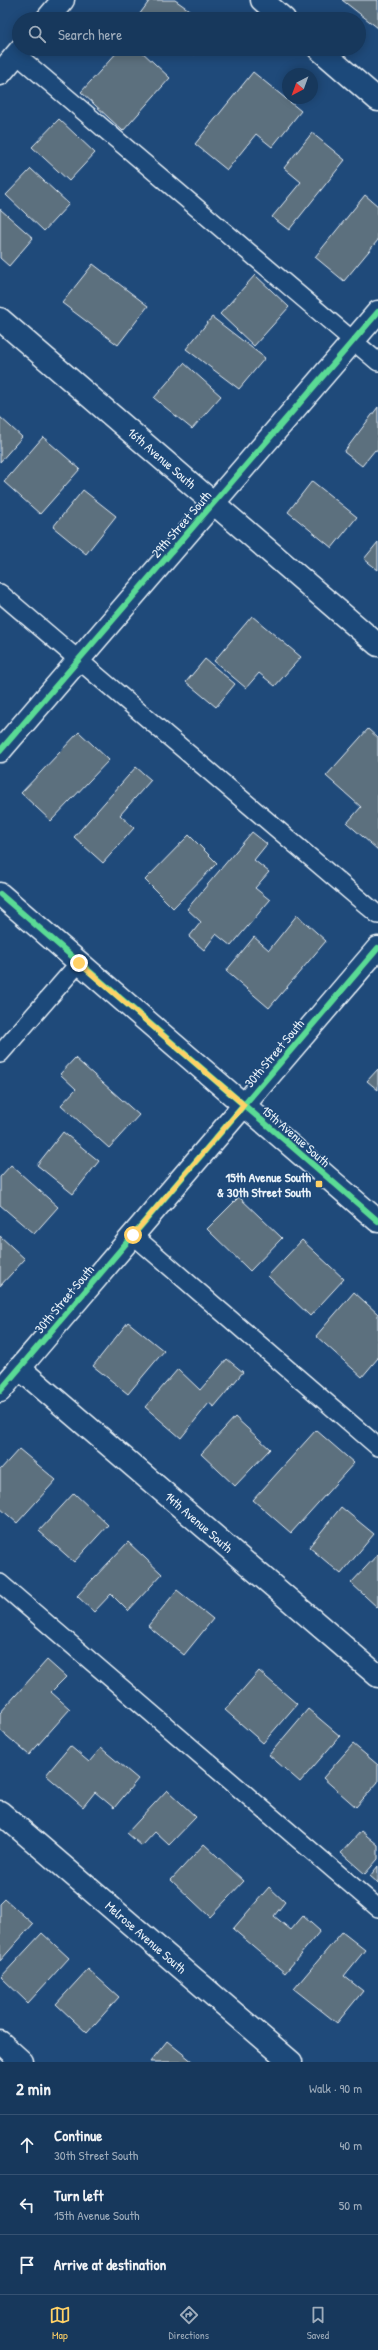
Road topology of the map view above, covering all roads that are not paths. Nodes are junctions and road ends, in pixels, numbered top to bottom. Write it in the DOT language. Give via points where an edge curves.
graph roads {
  1 [pos="63,0"];
  2 [pos="262,0"];
  3 [pos="53,12"];
  4 [pos="276,12"];
  5 [pos="16,56"];
  6 [pos="24,56"];
  7 [pos="327,56"];
  8 [pos="0,74"];
  9 [pos="378,100"];
  10 [pos="378,312"];
  11 [pos="0,318"];
  12 [pos="353,341"];
  13 [pos="378,362"];
  14 [pos="213,503"];
  15 [pos="0,593"];
  16 [pos="378,645"];
  17 [pos="79,659"];
  18 [pos="0,751"];
  19 [pos="0,894"];
  20 [pos="378,915"];
  21 [pos="378,948"];
  22 [pos="79,963"];
  23 [pos="0,1054"];
  24 [pos="244,1105"];
  25 [pos="378,1221"];
  26 [pos="133,1235"];
  27 [pos="19,1368"];
  28 [pos="0,1391"];
  29 [pos="378,1447"];
  30 [pos="0,1583"];
  31 [pos="378,1676"];
  32 [pos="0,1812"];
  33 [pos="378,1908"];
  34 [pos="0,2042"];
  35 [pos="22,2062"];
  36 [pos="291,2062"];
  1 -- 3 [label="street"];
  2 -- 4 [label="street"];
  5 -- 8 [label="street"];
  6 -- 12 [label="lane"];
  7 -- 9 [label="street"];
  10 -- 12 [label="street, 29th Street South"];
  11 -- 14 [label="street, 16th Avenue South"];
  12 -- 13 [label="lane"];
  12 -- 14 [label="street, 29th Street South"];
  14 -- 16 [label="street, 16th Avenue South"];
  14 -- 17 [label="street, 29th Street South"];
  15 -- 17 [label="lane"];
  17 -- 18 [label="street, 29th Street South"];
  17 -- 20 [label="lane"];
  19 -- 22 [label="street, 15th Avenue South"];
  21 -- 24 [label="street, 30th Street South"];
  22 -- 23 [label="lane"];
  22 -- 24 [label="street, 15th Avenue South"];
  24 -- 25 [label="street, 15th Avenue South"];
  24 -- 26 [label="street, 30th Street South"];
  26 -- 27 [label="street, 30th Street South"];
  26 -- 29 [label="lane"];
  27 -- 28 [label="street, 30th Street South"];
  27 -- 31 [label="street, 14th Avenue South"];
  30 -- 33 [label="lane"];
  32 -- 36 [label="street, Melrose Avenue South"];
  34 -- 35 [label="street"];
}
